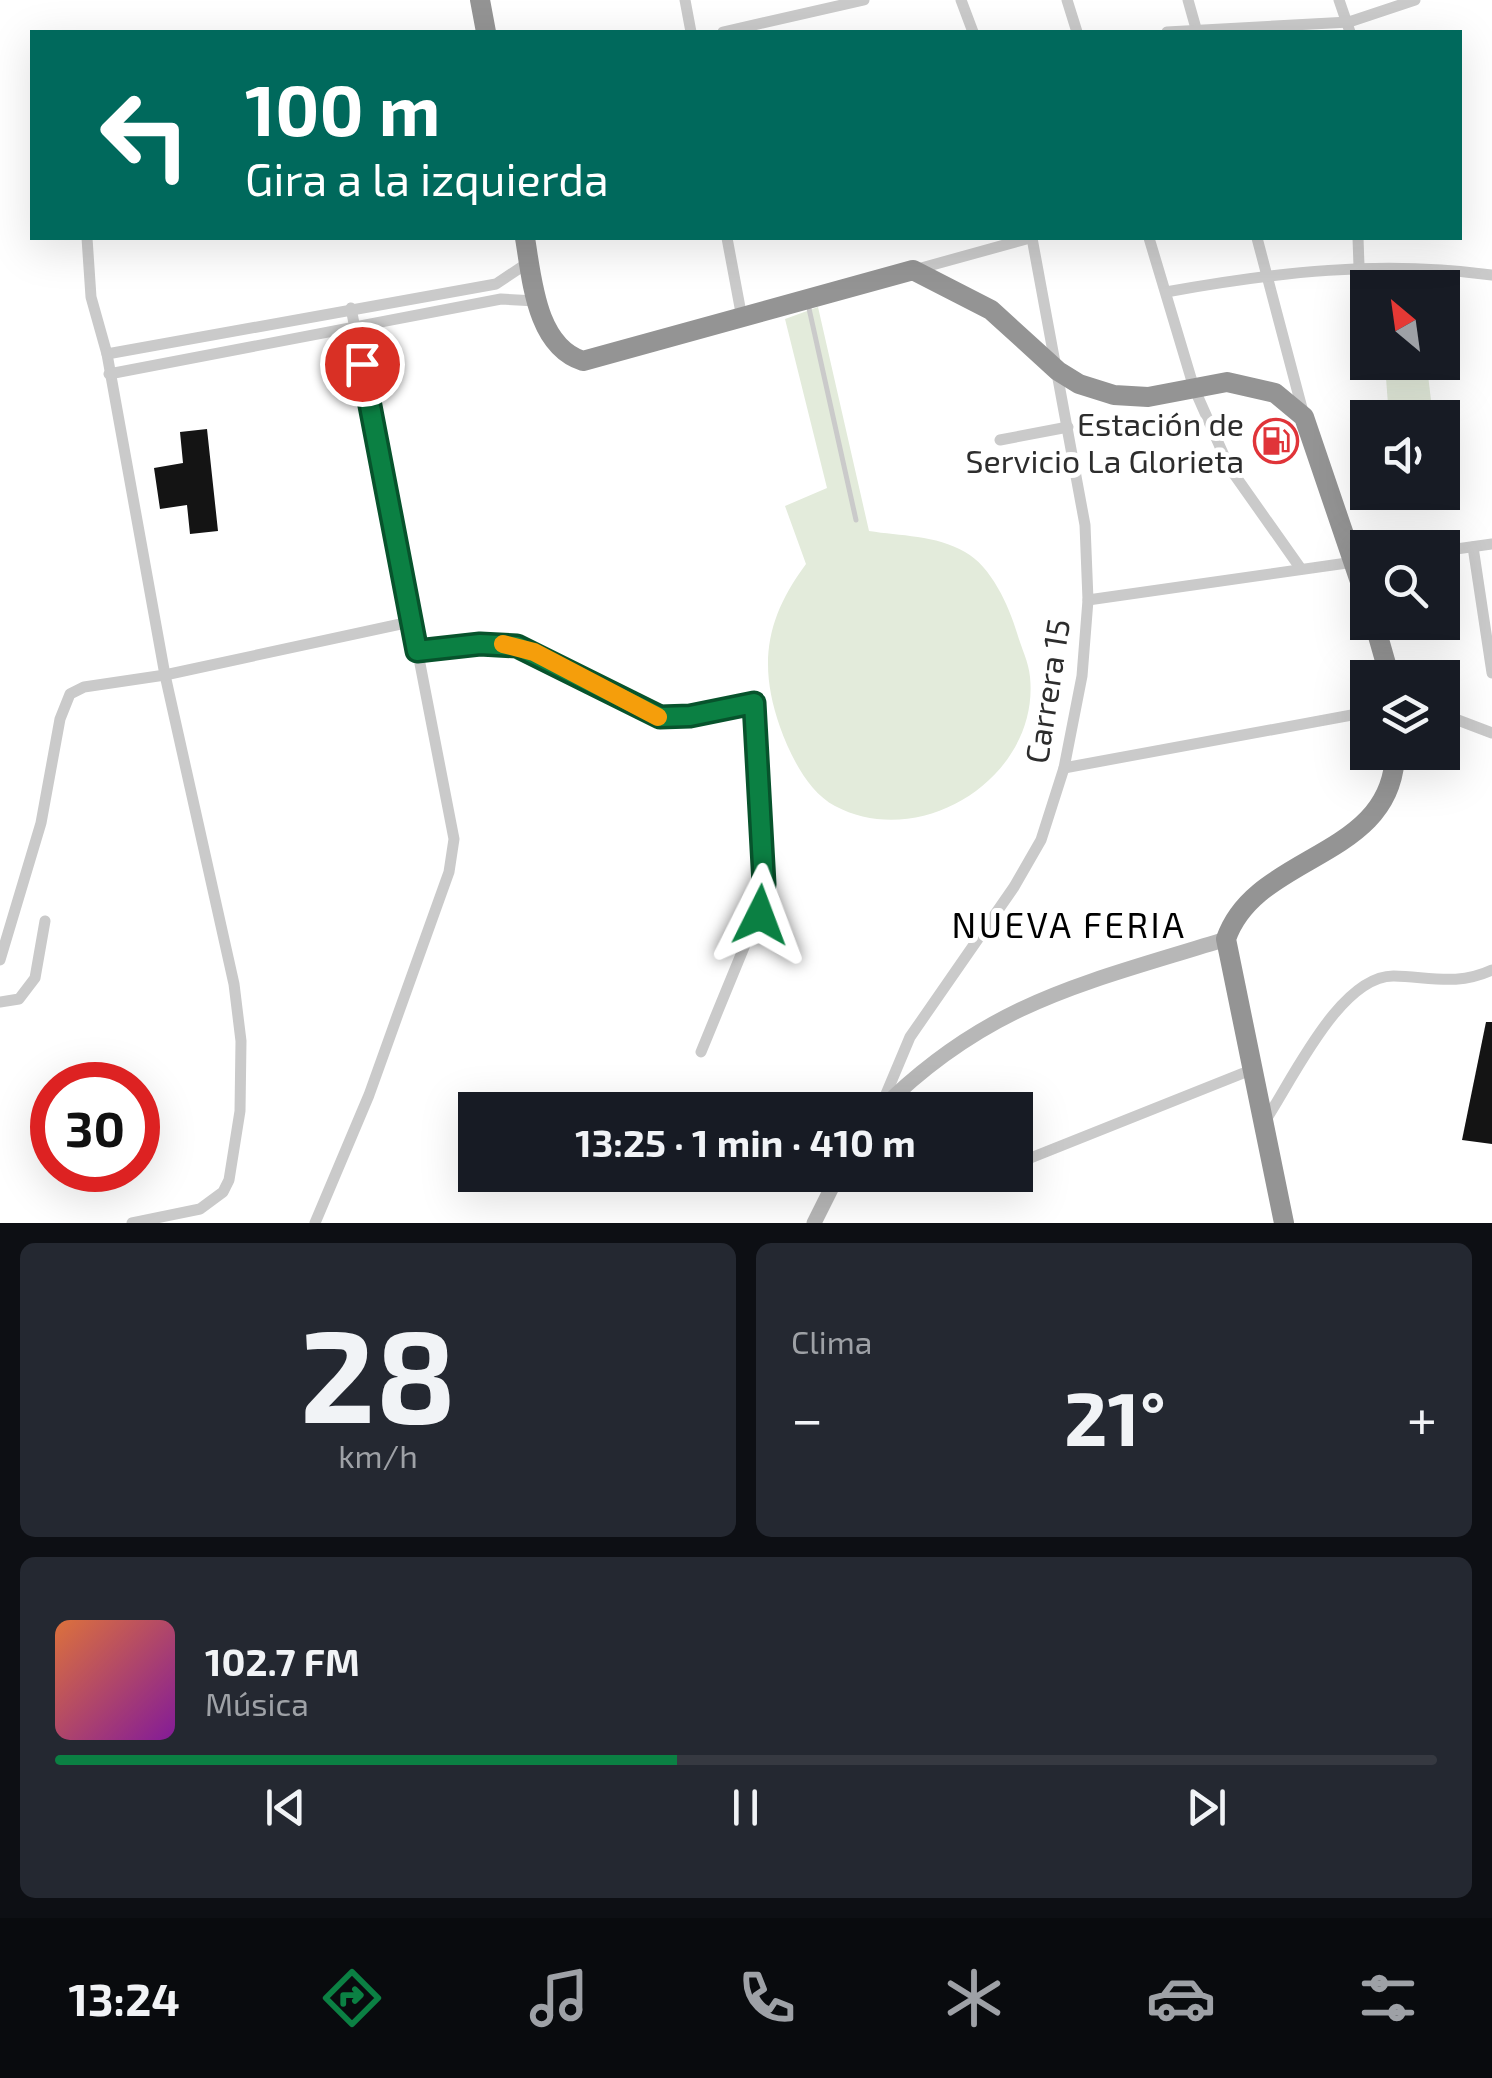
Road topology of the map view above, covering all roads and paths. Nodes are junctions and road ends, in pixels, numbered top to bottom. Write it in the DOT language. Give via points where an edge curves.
graph roads {
  1 [pos="480,0"];
  2 [pos="685,0"];
  3 [pos="864,0"];
  4 [pos="961,0"];
  5 [pos="1067,0"];
  6 [pos="1188,0"];
  7 [pos="1339,0"];
  8 [pos="1416,0"];
  9 [pos="1350,27"];
  10 [pos="486,30"];
  11 [pos="691,30"];
  12 [pos="733,30"];
  13 [pos="973,30"];
  14 [pos="1076,30"];
  15 [pos="1196,30"];
  16 [pos="1258,30"];
  17 [pos="88,240"];
  18 [pos="524,240"];
  19 [pos="727,240"];
  20 [pos="1024,240"];
  21 [pos="1031,240"];
  22 [pos="1149,240"];
  23 [pos="1257,240"];
  24 [pos="1358,240"];
  25 [pos="529,262"];
  26 [pos="1359,266"];
  27 [pos="913,270"];
  28 [pos="1266,274"];
  29 [pos="1492,275"];
  30 [pos="1166,292"];
  31 [pos="536,300"];
  32 [pos="808,300"];
  33 [pos="351,308"];
  34 [pos="742,318"];
  35 [pos="355,327"];
  36 [pos="107,354"];
  37 [pos="1058,371"];
  38 [pos="110,374"];
  39 [pos="1194,388"];
  40 [pos="1304,417"];
  41 [pos="1068,427"];
  42 [pos="1000,440"];
  43 [pos="856,520"];
  44 [pos="1350,535"];
  45 [pos="1492,544"];
  46 [pos="1474,546"];
  47 [pos="1460,548"];
  48 [pos="1350,562"];
  49 [pos="1301,569"];
  50 [pos="1088,600"];
  51 [pos="1489,611"];
  52 [pos="410,622"];
  53 [pos="417,651"];
  54 [pos="1492,673"];
  55 [pos="165,675"];
  56 [pos="1350,715"];
  57 [pos="1460,721"];
  58 [pos="1492,733"];
  59 [pos="1064,768"];
  60 [pos="1394,770"];
  61 [pos="45,921"];
  62 [pos="1226,939"];
  63 [pos="0,960"];
  64 [pos="1492,970"];
  65 [pos="0,1002"];
  66 [pos="701,1052"];
  67 [pos="1251,1070"];
  68 [pos="888,1092"];
  69 [pos="898,1092"];
  70 [pos="1263,1124"];
  71 [pos="1033,1158"];
  72 [pos="830,1192"];
  73 [pos="132,1223"];
  74 [pos="316,1223"];
  75 [pos="814,1223"];
  76 [pos="1284,1223"];
  1 -- 10 [label="highway"];
  2 -- 11 [label="street"];
  3 -- 12 [label="street"];
  4 -- 13 [label="street"];
  5 -- 14 [label="street"];
  6 -- 15 [label="street"];
  7 -- 9 [label="street"];
  8 -- 9 [label="street"];
  9 -- 16 [label="street"];
  17 -- 36 [label="street" via="91,297"];
  18 -- 25 [label="highway"];
  19 -- 34 [label="street"];
  20 -- 27 [label="street"];
  21 -- 37 [label="street, Carrera 15"];
  22 -- 30 [label="street"];
  23 -- 28 [label="street"];
  24 -- 26 [label="street"];
  25 -- 31 [label="highway"];
  25 -- 33 [label="street" via="496,284"];
  26 -- 28 [label="street"];
  26 -- 29 [label="street"];
  27 -- 32 [label="highway"];
  27 -- 37 [label="highway" via="991,310"];
  28 -- 30 [label="street"];
  28 -- 40 [label="street"];
  30 -- 39 [label="street"];
  31 -- 34 [label="highway" via="553,340 583,361"];
  31 -- 35 [label="street" via="501,300"];
  32 -- 34 [label="highway"];
  32 -- 43 [label="lane"];
  33 -- 35 [label="street"];
  33 -- 36 [label="street"];
  35 -- 38 [label="street"];
  35 -- 52 [label="street"];
  36 -- 38 [label="street"];
  37 -- 39 [label="highway" via="1114,395"];
  37 -- 41 [label="street, Carrera 15"];
  38 -- 55 [label="street"];
  39 -- 40 [label="highway" via="1252,384"];
  39 -- 49 [label="street" via="1230,467"];
  40 -- 44 [label="highway"];
  41 -- 42 [label="street"];
  41 -- 50 [label="street, Carrera 15" via="1085,525"];
  45 -- 46 [label="street"];
  46 -- 47 [label="street"];
  46 -- 51 [label="street"];
  48 -- 49 [label="street"];
  49 -- 50 [label="street"];
  50 -- 59 [label="street, Carrera 15"];
  51 -- 54 [label="street"];
  52 -- 53 [label="street"];
  52 -- 55 [label="street"];
  53 -- 66 [label="street" via="517,646 660,717 754,703 763,901"];
  53 -- 74 [label="street" via="454,839 449,872"];
  55 -- 63 [label="street" via="70,694"];
  55 -- 73 [label="street" via="234,984 240,1111 223,1192 200,1209"];
  56 -- 59 [label="street"];
  57 -- 58 [label="street"];
  59 -- 68 [label="street, Carrera 15" via="1040,840 1014,888 910,1038"];
  60 -- 62 [label="highway" via="1379,811 1347,840 1250,897"];
  61 -- 65 [label="street" via="35,978 19,999"];
  62 -- 67 [label="highway"];
  62 -- 69 [label="street" via="1069,986 1007,1012"];
  64 -- 70 [label="street" via="1456,981 1394,976 1368,983 1328,1022"];
  67 -- 70 [label="highway"];
  67 -- 71 [label="street"];
  70 -- 76 [label="highway"];
  72 -- 75 [label="street"];
}
